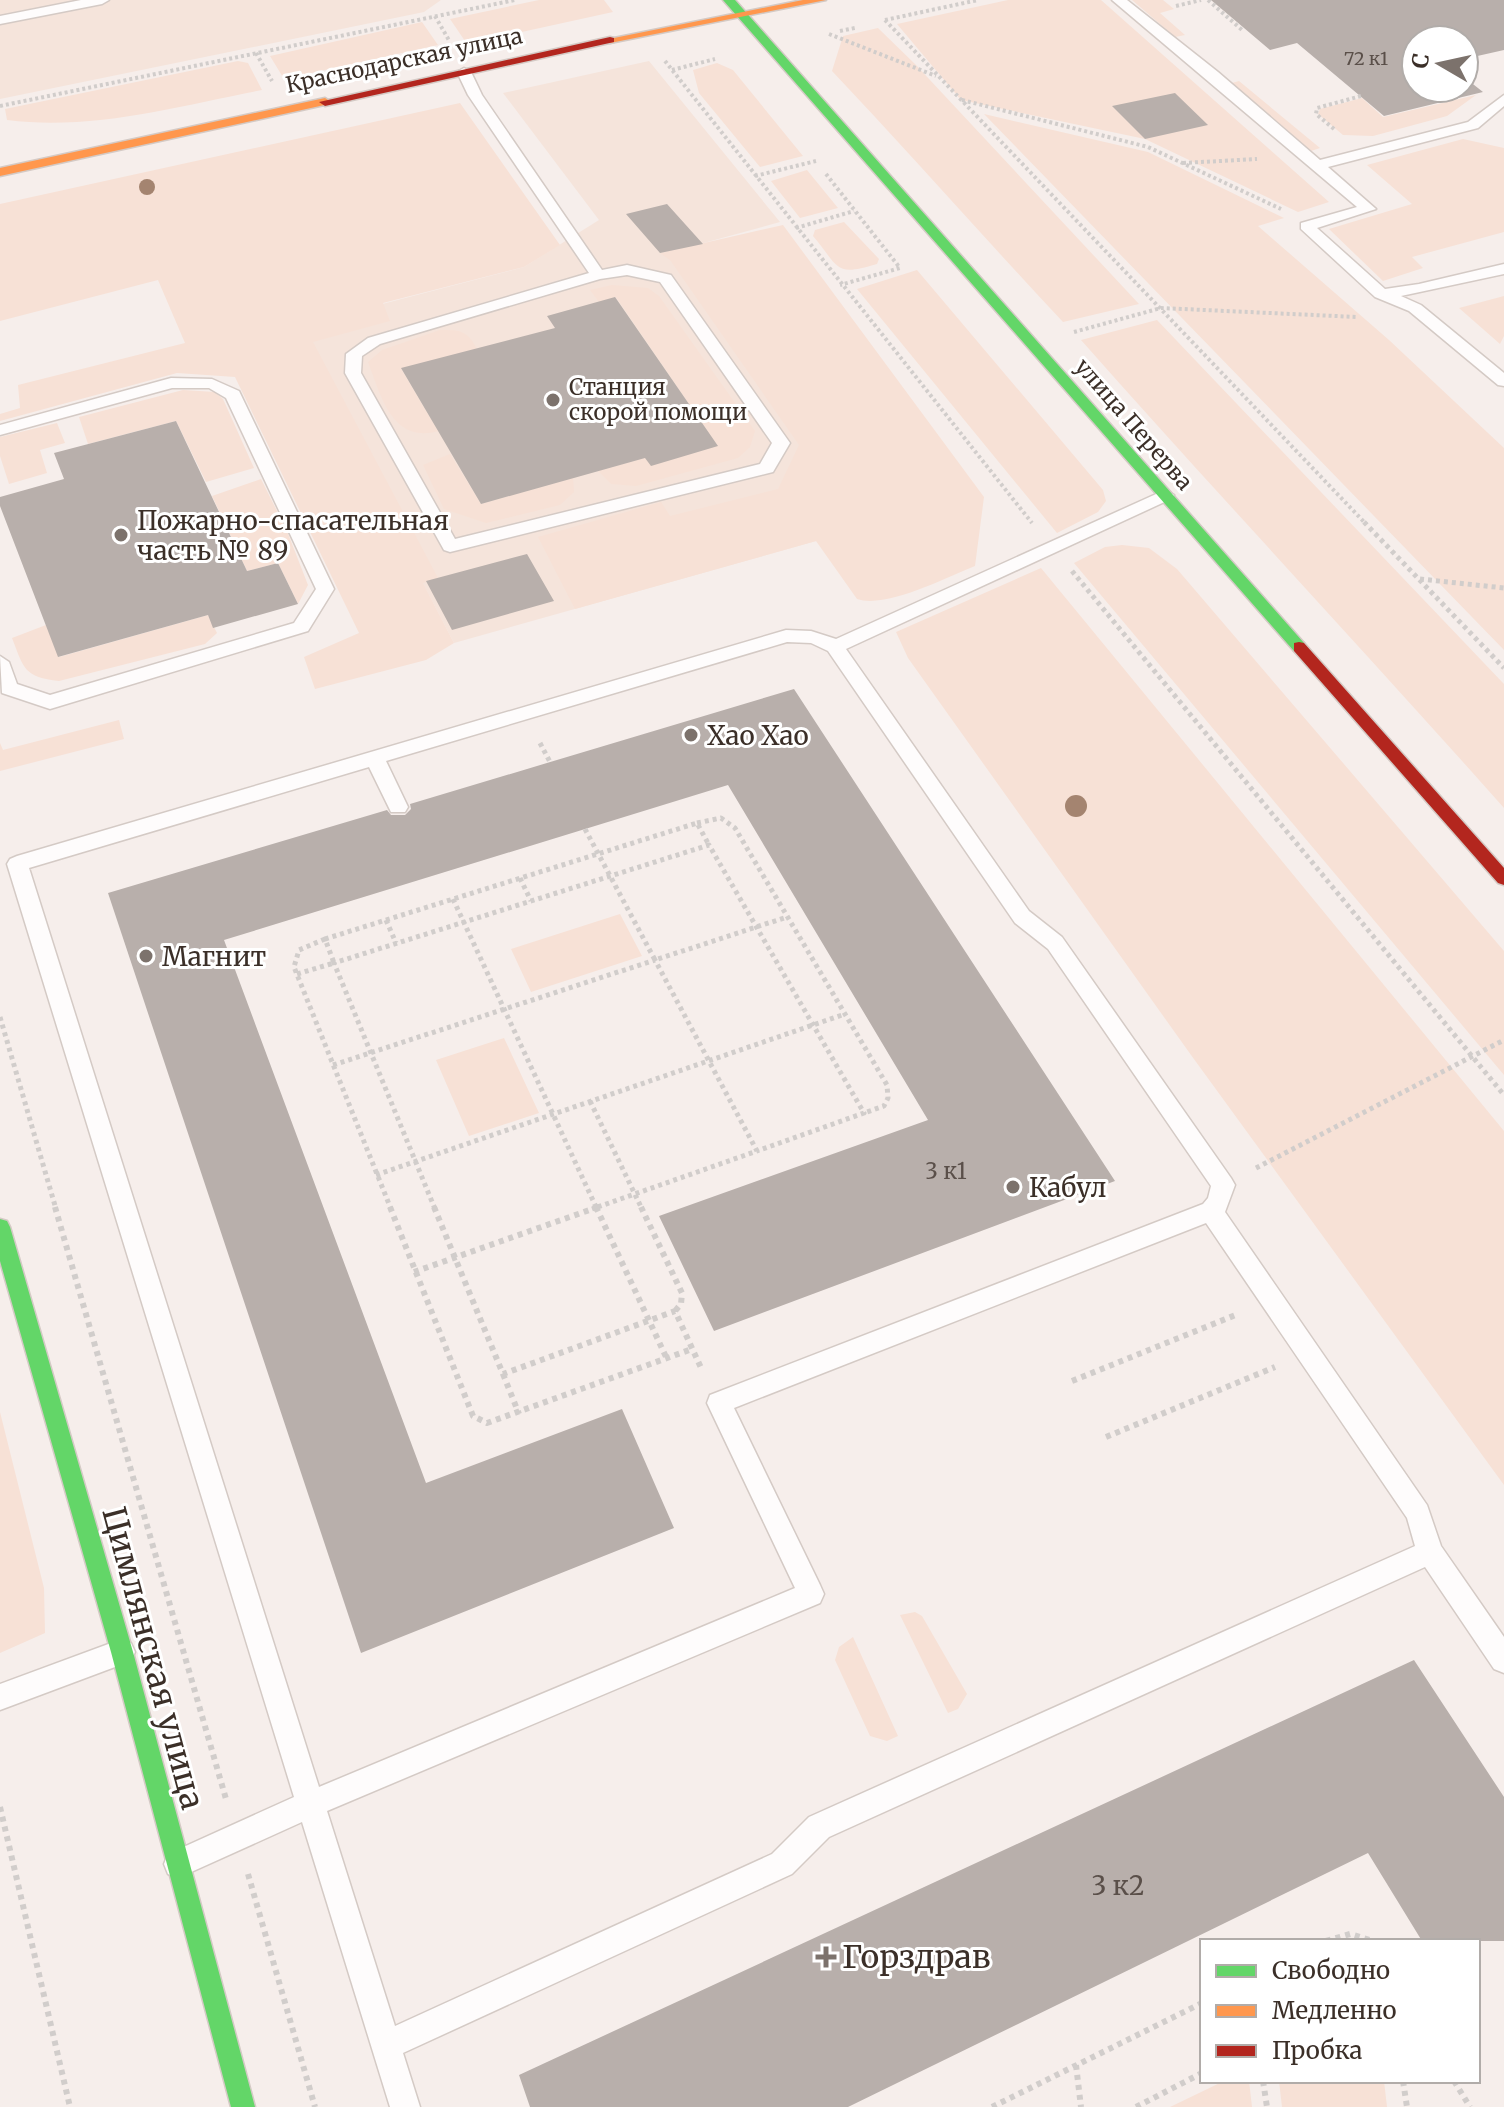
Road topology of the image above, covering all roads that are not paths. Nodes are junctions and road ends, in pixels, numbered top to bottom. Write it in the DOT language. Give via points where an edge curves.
graph roads {
  1 [pos="102,0"];
  2 [pos="820,0"];
  3 [pos="1119,0"];
  4 [pos="734,8"];
  5 [pos="0,20"];
  6 [pos="464,72"];
  7 [pos="1504,99"];
  8 [pos="1318,165"];
  9 [pos="0,172"];
  10 [pos="1504,269"];
  11 [pos="598,275"];
  12 [pos="1381,294"];
  13 [pos="1504,381"];
  14 [pos="0,430"];
  15 [pos="1165,495"];
  16 [pos="835,647"];
  17 [pos="0,662"];
  18 [pos="375,758"];
  19 [pos="398,807"];
  20 [pos="9,867"];
  21 [pos="1504,879"];
  22 [pos="1211,1211"];
  23 [pos="0,1227"];
  24 [pos="1430,1552"];
  25 [pos="122,1652"];
  26 [pos="1504,1660"];
  27 [pos="0,1697"];
  28 [pos="311,1804"];
  29 [pos="178,1864"];
  30 [pos="386,2045"];
  31 [pos="243,2107"];
  32 [pos="405,2107"];
  1 -- 5 [label="lane"];
  2 -- 4 [label="street, Краснодарская улица"];
  3 -- 8 [label="lane"];
  4 -- 6 [label="street, Краснодарская улица"];
  4 -- 15 [label="street, улица Перерва"];
  6 -- 9 [label="street, Краснодарская улица"];
  6 -- 11 [label="lane"];
  7 -- 8 [label="lane" via="1473,125"];
  8 -- 12 [label="lane" via="1368,209 1306,226"];
  10 -- 12 [label="lane"];
  11 -- 11 [label="lane" via="374,341 354,354 353,373 450,546 767,468 781,443 665,278 627,270"];
  12 -- 13 [label="lane" via="1415,308"];
  14 -- 17 [label="lane" via="171,383 223,386 233,395 325,589 301,627 50,702 9,688"];
  15 -- 16 [label="lane"];
  15 -- 21 [label="street, улица Перерва"];
  16 -- 18 [label="lane" via="814,637 786,636"];
  16 -- 22 [label="lane" via="1022,917 1055,943 1223,1185"];
  18 -- 19 [label="lane"];
  18 -- 20 [label="lane"];
  20 -- 28 [label="lane"];
  22 -- 24 [label="lane" via="1418,1513"];
  22 -- 28 [label="lane" via="719,1403 811,1594"];
  23 -- 25 [label="street, Цимлянская улица"];
  24 -- 26 [label="lane"];
  24 -- 30 [label="lane" via="819,1827 782,1864"];
  25 -- 27 [label="lane"];
  25 -- 29 [label="street, Цимлянская улица"];
  28 -- 29 [label="lane"];
  28 -- 30 [label="lane"];
  29 -- 31 [label="street, Цимлянская улица"];
  30 -- 32 [label="lane"];
}
